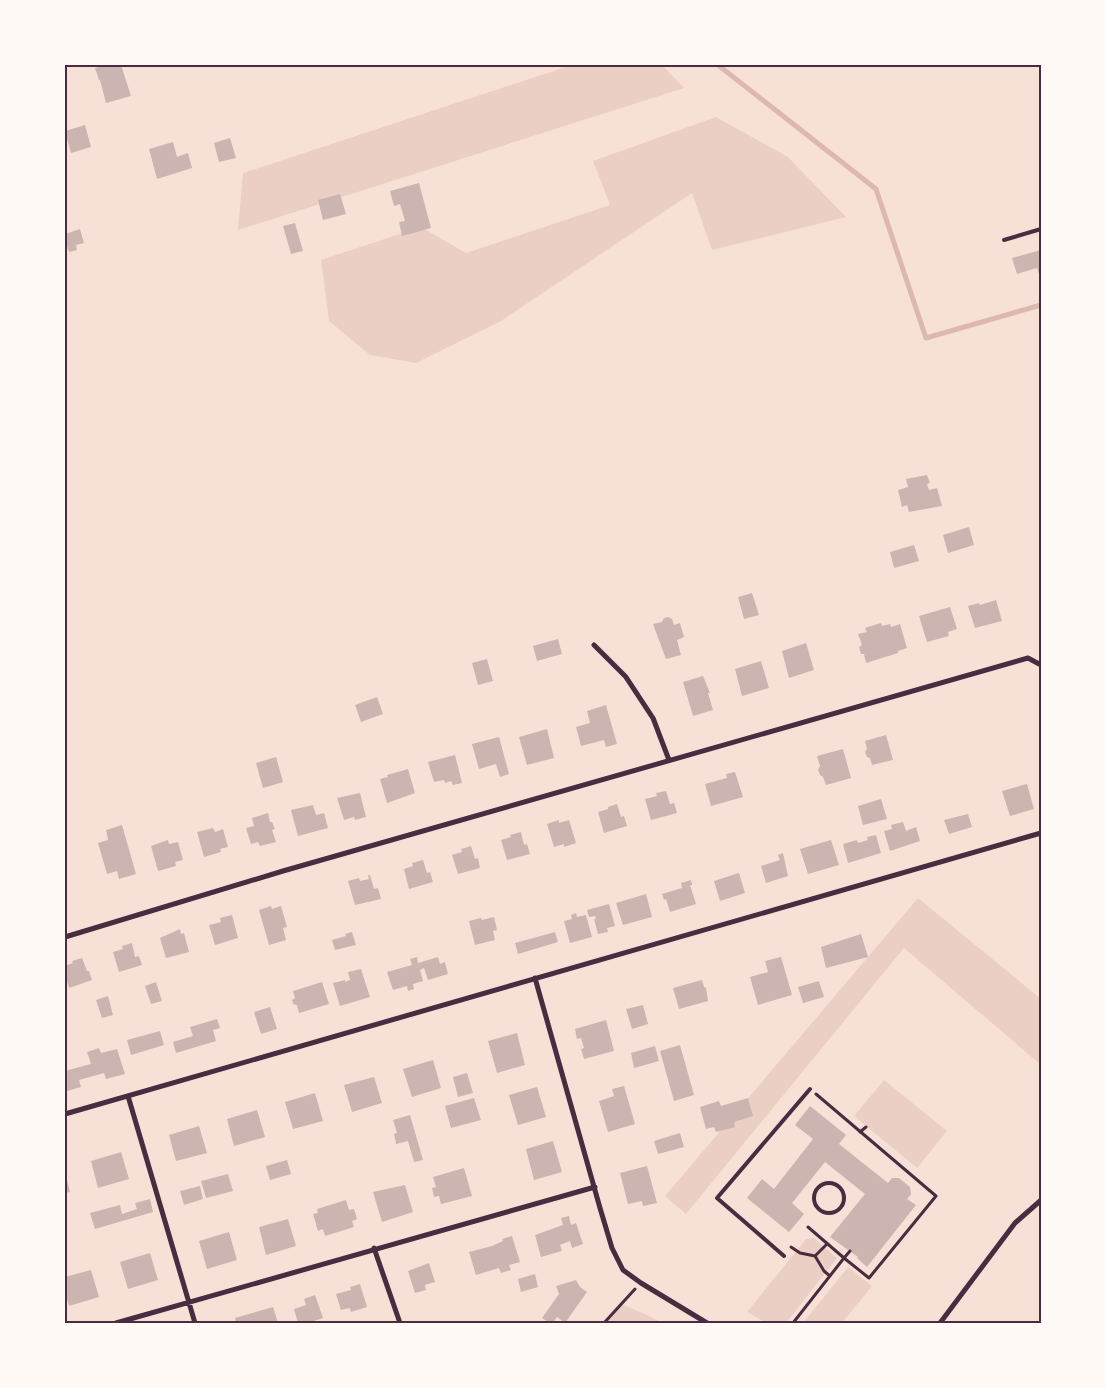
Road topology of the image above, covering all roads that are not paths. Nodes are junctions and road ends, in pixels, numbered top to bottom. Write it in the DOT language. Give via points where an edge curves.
graph roads {
  1 [pos="1041,229"];
  2 [pos="1004,240"];
  3 [pos="594,645"];
  4 [pos="1041,665"];
  5 [pos="669,760"];
  6 [pos="1041,834"];
  7 [pos="65,937"];
  8 [pos="535,978"];
  9 [pos="810,1089"];
  10 [pos="128,1096"];
  11 [pos="65,1114"];
  12 [pos="595,1187"];
  13 [pos="1040,1201"];
  14 [pos="830,1213"];
  15 [pos="374,1248"];
  16 [pos="784,1256"];
  17 [pos="190,1302"];
  18 [pos="116,1323"];
  19 [pos="195,1323"];
  20 [pos="400,1323"];
  21 [pos="707,1323"];
  22 [pos="940,1323"];
  1 -- 2 [label="lane"];
  3 -- 5 [label="street" via="626,677 653,718"];
  4 -- 5 [label="street" via="1028,658"];
  5 -- 7 [label="street"];
  6 -- 8 [label="street"];
  8 -- 10 [label="street"];
  8 -- 12 [label="street"];
  9 -- 16 [label="lane" via="717,1198"];
  10 -- 11 [label="street"];
  10 -- 17 [label="street"];
  12 -- 15 [label="street"];
  12 -- 21 [label="street" via="612,1248 623,1270"];
  13 -- 22 [label="street" via="1015,1223"];
  14 -- 14 [label="lane" via="821,1211 814,1199 817,1188 828,1183 839,1187 844,1197 840,1208"];
  15 -- 17 [label="street"];
  15 -- 20 [label="street"];
  17 -- 18 [label="street"];
  17 -- 19 [label="street"];
}
